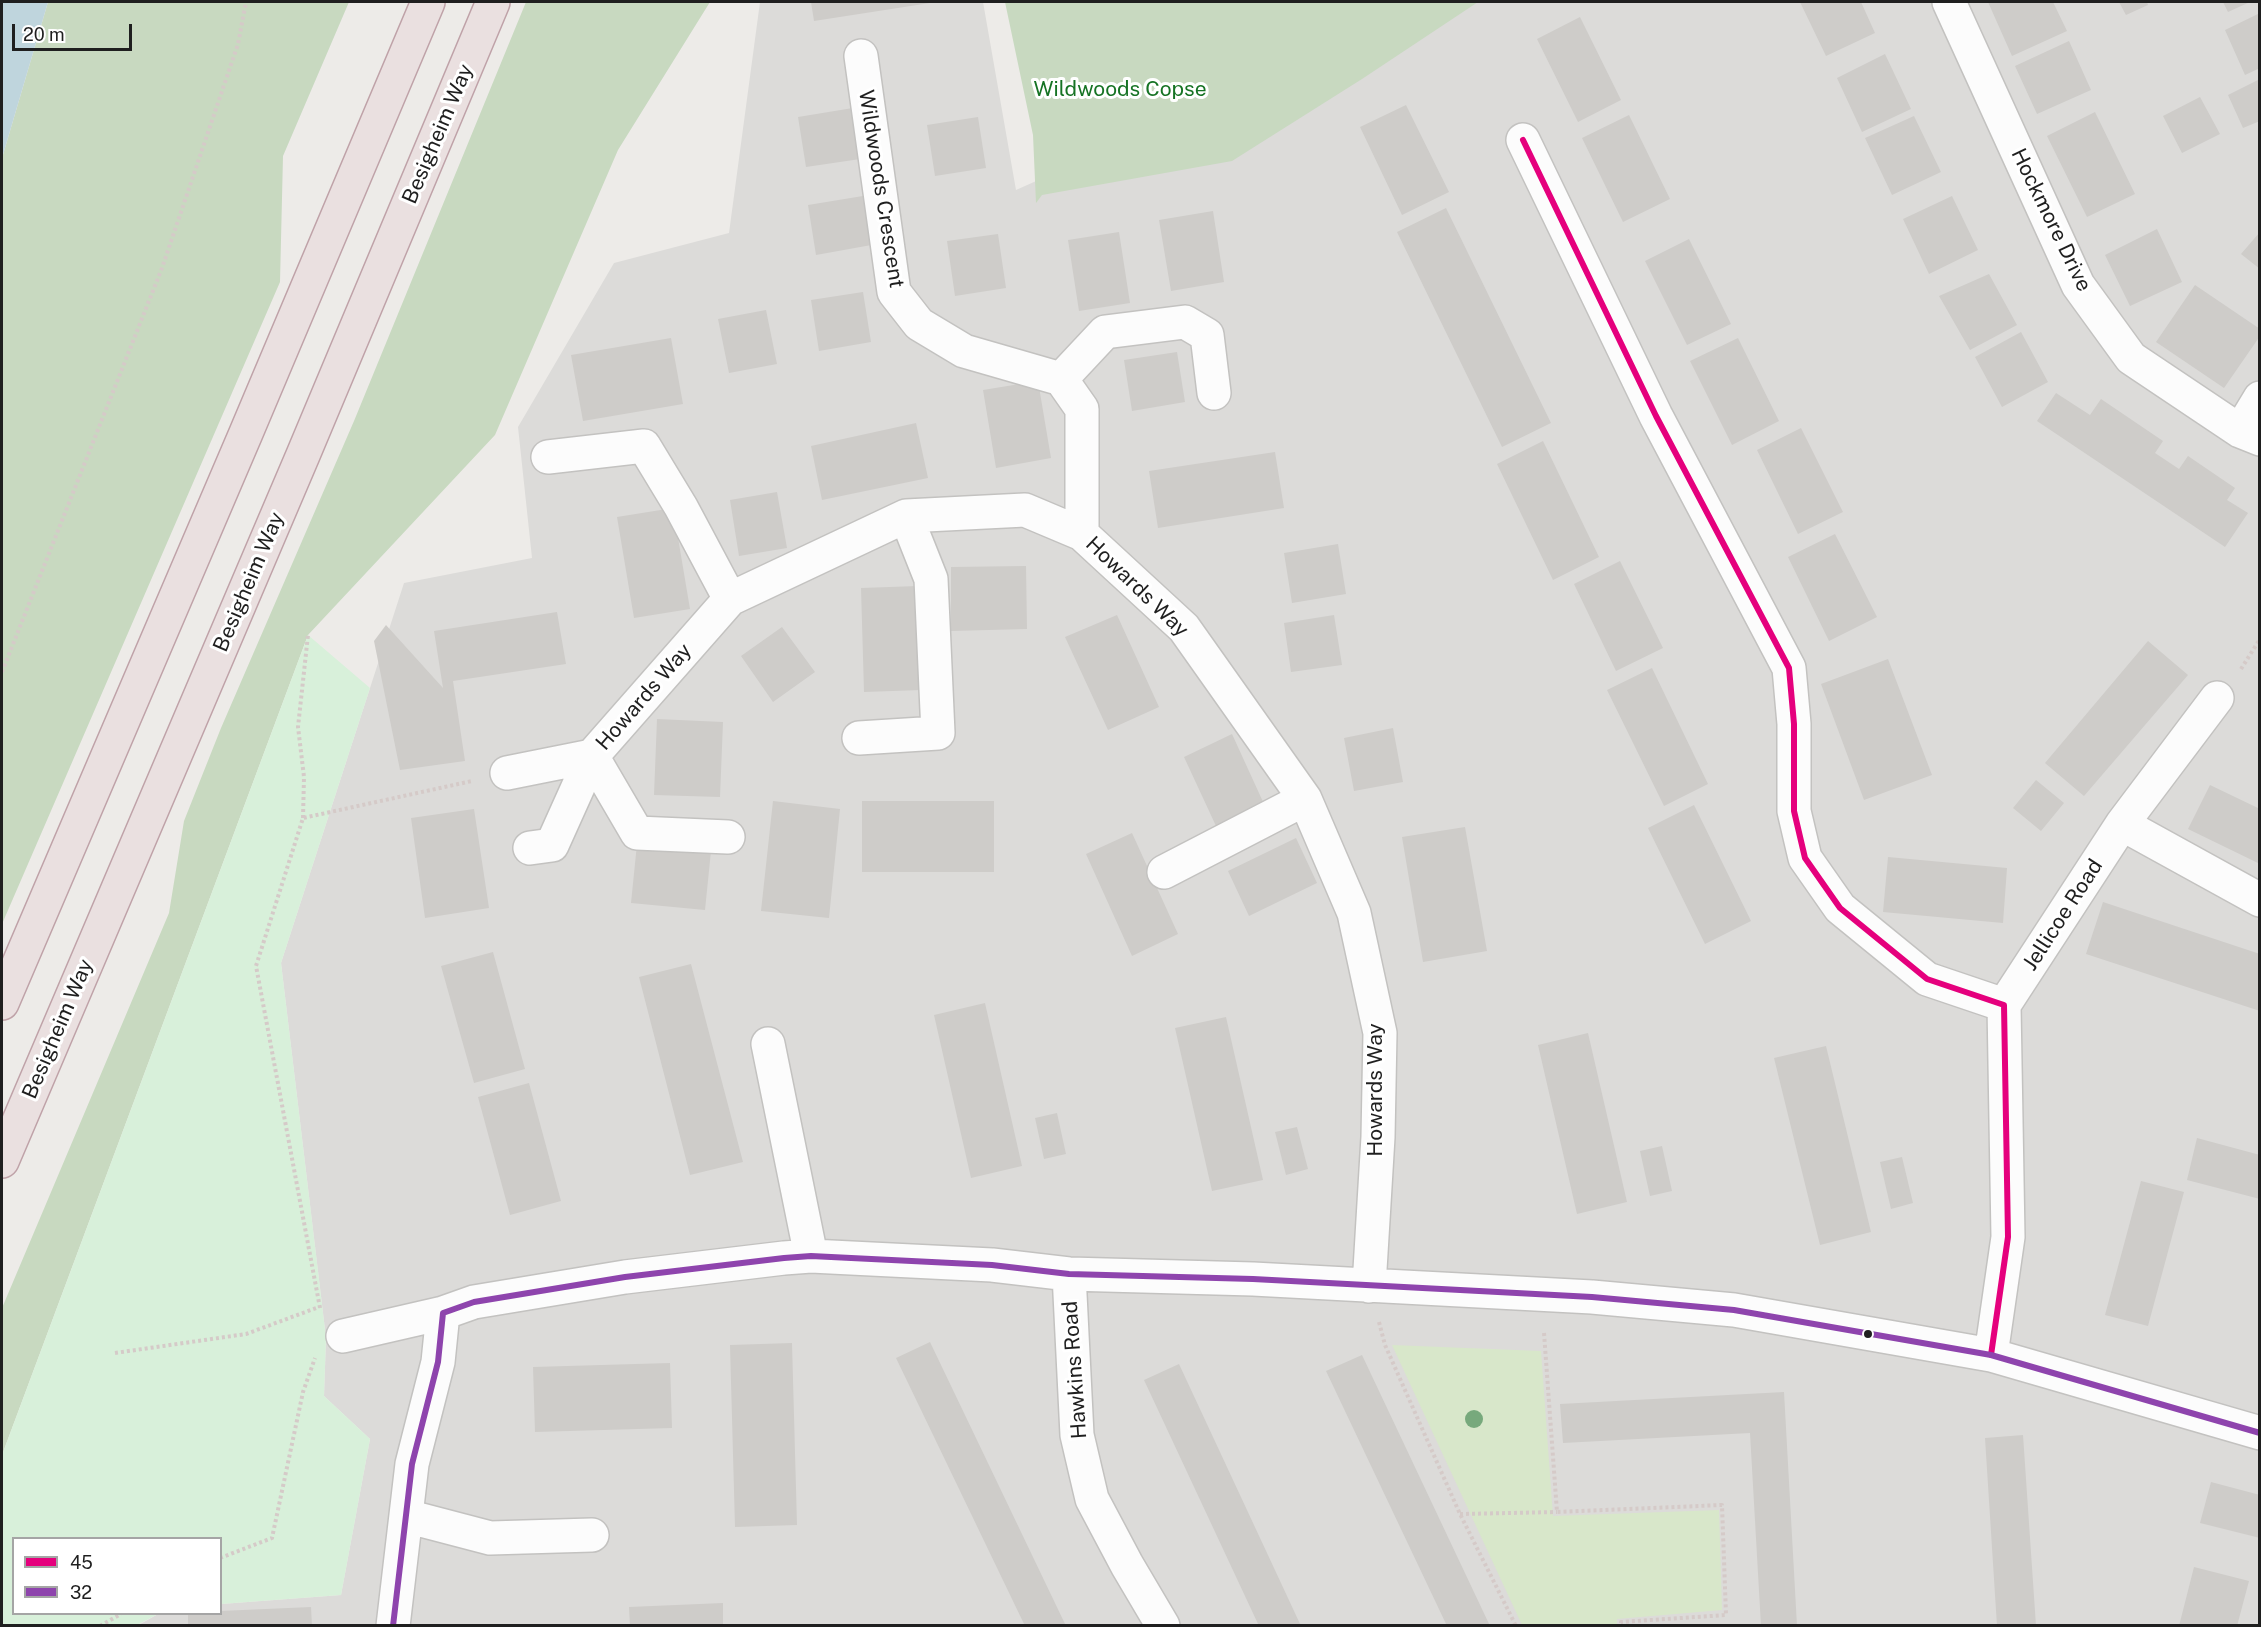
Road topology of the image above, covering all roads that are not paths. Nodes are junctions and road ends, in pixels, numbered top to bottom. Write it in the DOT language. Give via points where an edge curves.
graph roads {
  1 [pos="428,2"];
  2 [pos="493,2"];
  3 [pos="1949,2"];
  4 [pos="861,56"];
  5 [pos="1522,140"];
  6 [pos="1061,379"];
  7 [pos="1214,393"];
  8 [pos="2259,398"];
  9 [pos="2250,435"];
  10 [pos="548,457"];
  11 [pos="906,516"];
  12 [pos="1082,534"];
  13 [pos="729,599"];
  14 [pos="2217,698"];
  15 [pos="859,738"];
  16 [pos="592,756"];
  17 [pos="507,773"];
  18 [pos="1305,799"];
  19 [pos="2122,824"];
  20 [pos="728,837"];
  21 [pos="530,848"];
  22 [pos="1164,872"];
  23 [pos="2259,900"];
  24 [pos="2,1003"];
  25 [pos="2004,1005"];
  26 [pos="768,1044"];
  27 [pos="2,1161"];
  28 [pos="810,1256"];
  29 [pos="1069,1274"];
  30 [pos="1369,1286"];
  31 [pos="443,1313"];
  32 [pos="334,1337"];
  33 [pos="1991,1354"];
  34 [pos="2259,1433"];
  35 [pos="406,1516"];
  36 [pos="592,1535"];
  37 [pos="393,1626"];
  38 [pos="1163,1626"];
  1 -- 24 [label="highway"];
  2 -- 27 [label="highway, Besigheim Way"];
  3 -- 9 [label="street, Hockmore Drive" via="2078,285 2131,358"];
  4 -- 6 [label="street, Wildwoods Crescent" via="894,292 919,324 964,351"];
  5 -- 25 [label="street" via="1656,416 1789,668 1794,724 1794,811 1805,858 1840,908 1927,979"];
  6 -- 7 [label="street" via="1105,332 1185,322 1207,335"];
  6 -- 12 [label="street" via="1082,409"];
  8 -- 9 [label="street"];
  10 -- 13 [label="street" via="644,446"];
  11 -- 12 [label="street, Howards Way" via="1025,510"];
  11 -- 13 [label="street, Howards Way"];
  11 -- 15 [label="street" via="931,579 938,733"];
  12 -- 18 [label="street, Howards Way" via="1184,628"];
  13 -- 16 [label="street, Howards Way"];
  14 -- 19 [label="street, Jellicoe Road"];
  16 -- 17 [label="street, Howards Way"];
  16 -- 20 [label="street" via="637,833"];
  16 -- 21 [label="street" via="552,845"];
  18 -- 22 [label="street"];
  18 -- 30 [label="street, Howards Way" via="1354,913 1380,1033"];
  19 -- 23 [label="street"];
  19 -- 25 [label="street, Jellicoe Road"];
  25 -- 33 [label="street" via="2008,1237"];
  26 -- 28 [label="street"];
  28 -- 29 [label="street" via="992,1265"];
  28 -- 31 [label="street" via="625,1277 474,1302"];
  29 -- 30 [label="street"];
  29 -- 38 [label="street, Hawkins Road" via="1077,1436 1092,1499"];
  30 -- 33 [label="street" via="1538,1294 1734,1310"];
  31 -- 32 [label="street"];
  31 -- 35 [label="street" via="438,1362 412,1464"];
  33 -- 34 [label="street"];
  35 -- 36 [label="street" via="490,1539"];
  35 -- 37 [label="street"];
}
